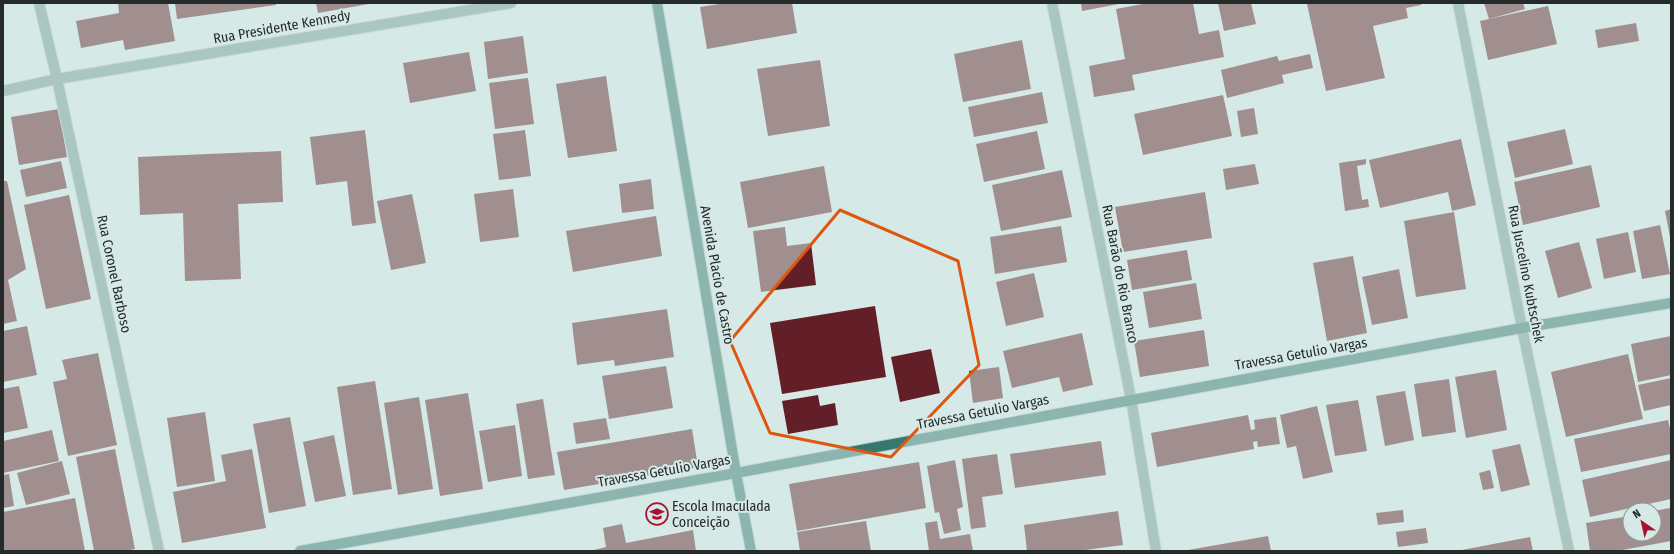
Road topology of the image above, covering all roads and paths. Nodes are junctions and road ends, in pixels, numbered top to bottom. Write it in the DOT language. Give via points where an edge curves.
graph roads {
  1 [pos="39,3"];
  2 [pos="512,3"];
  3 [pos="657,3"];
  4 [pos="1052,3"];
  5 [pos="1458,3"];
  6 [pos="58,79"];
  7 [pos="3,91"];
  8 [pos="1671,303"];
  9 [pos="1522,328"];
  10 [pos="1131,399"];
  11 [pos="736,473"];
  12 [pos="159,551"];
  13 [pos="300,551"];
  14 [pos="751,551"];
  15 [pos="1156,551"];
  16 [pos="1569,551"];
  1 -- 6 [label="street, Rua Coronel Barboso"];
  2 -- 6 [label="street, Rua Presidente Kennedy"];
  3 -- 11 [label="street, Avenida Placio de Castro"];
  4 -- 10 [label="street, Rua Barão do Rio Branco"];
  5 -- 9 [label="street, Rua Juscelino Kubtschek"];
  6 -- 7 [label="street, Rua Presidente Kennedy"];
  6 -- 12 [label="street, Rua Coronel Barboso"];
  8 -- 9 [label="street, Travessa Getulio Vargas"];
  9 -- 10 [label="street, Travessa Getulio Vargas"];
  9 -- 16 [label="street, Rua Juscelino Kubtschek"];
  10 -- 11 [label="street, Travessa Getulio Vargas"];
  10 -- 15 [label="street, Rua Barão do Rio Branco"];
  11 -- 13 [label="street, Travessa Getulio Vargas"];
  11 -- 14 [label="street, Avenida Placio de Castro"];
}
